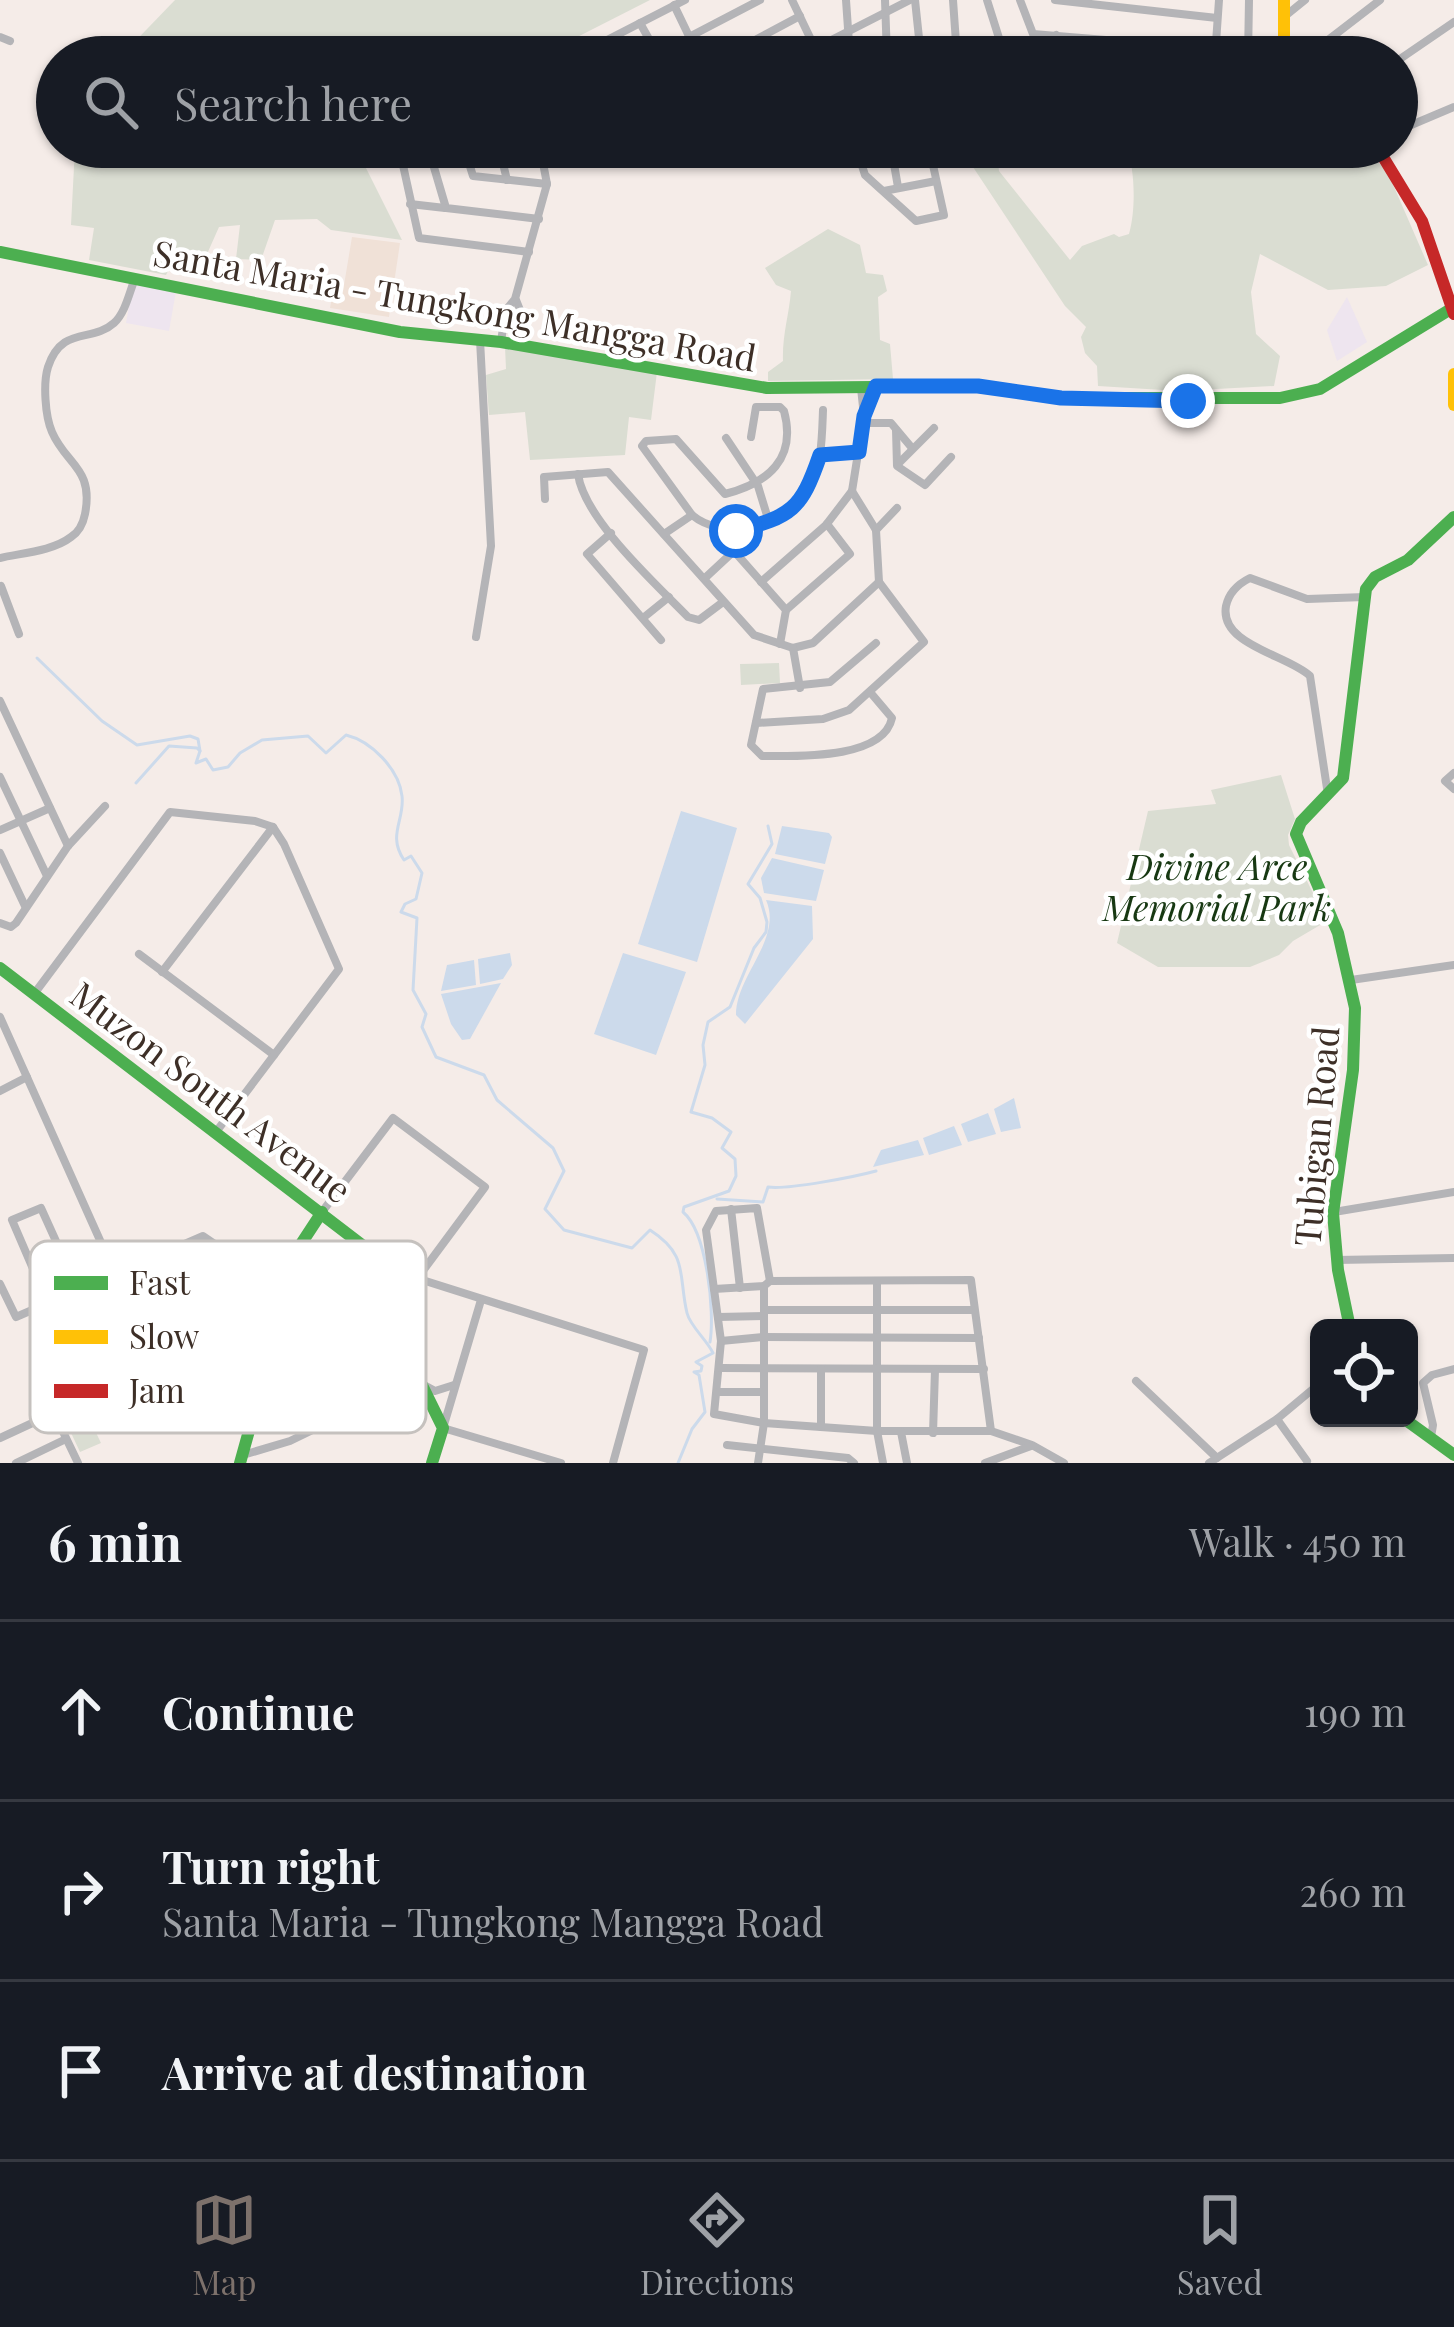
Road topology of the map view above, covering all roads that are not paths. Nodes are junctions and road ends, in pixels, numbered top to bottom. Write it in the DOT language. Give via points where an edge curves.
graph roads {
  1 [pos="685,0"];
  2 [pos="760,0"];
  3 [pos="792,0"];
  4 [pos="846,0"];
  5 [pos="885,0"];
  6 [pos="913,0"];
  7 [pos="952,0"];
  8 [pos="987,0"];
  9 [pos="1021,0"];
  10 [pos="1055,0"];
  11 [pos="1219,0"];
  12 [pos="1249,0"];
  13 [pos="1285,0"];
  14 [pos="1305,0"];
  15 [pos="1380,0"];
  16 [pos="674,5"];
  17 [pos="886,12"];
  18 [pos="800,16"];
  19 [pos="1217,18"];
  20 [pos="1283,18"];
  21 [pos="640,22"];
  22 [pos="1454,22"];
  23 [pos="848,32"];
  24 [pos="1057,35"];
  25 [pos="614,36"];
  26 [pos="646,36"];
  27 [pos="689,36"];
  28 [pos="691,36"];
  29 [pos="762,36"];
  30 [pos="809,36"];
  31 [pos="840,36"];
  32 [pos="848,36"];
  33 [pos="887,36"];
  34 [pos="918,36"];
  35 [pos="957,36"];
  36 [pos="998,36"];
  37 [pos="1066,36"];
  38 [pos="1216,36"];
  39 [pos="1248,36"];
  40 [pos="1287,36"];
  41 [pos="1333,36"];
  42 [pos="1418,47"];
  43 [pos="1454,107"];
  44 [pos="1418,122"];
  45 [pos="403,168"];
  46 [pos="434,168"];
  47 [pos="471,168"];
  48 [pos="504,168"];
  49 [pos="544,168"];
  50 [pos="860,168"];
  51 [pos="895,168"];
  52 [pos="933,168"];
  53 [pos="1390,168"];
  54 [pos="507,180"];
  55 [pos="936,182"];
  56 [pos="547,184"];
  57 [pos="898,187"];
  58 [pos="882,192"];
  59 [pos="410,204"];
  60 [pos="446,208"];
  61 [pos="538,219"];
  62 [pos="0,252"];
  63 [pos="529,252"];
  64 [pos="135,280"];
  65 [pos="515,298"];
  66 [pos="1453,310"];
  67 [pos="481,340"];
  68 [pos="501,341"];
  69 [pos="518,344"];
  70 [pos="1454,374"];
  71 [pos="861,386"];
  72 [pos="876,386"];
  73 [pos="1454,405"];
  74 [pos="823,410"];
  75 [pos="864,420"];
  76 [pos="934,428"];
  77 [pos="896,430"];
  78 [pos="752,437"];
  79 [pos="726,439"];
  80 [pos="912,448"];
  81 [pos="859,452"];
  82 [pos="820,455"];
  83 [pos="950,457"];
  84 [pos="896,466"];
  85 [pos="578,474"];
  86 [pos="758,486"];
  87 [pos="853,490"];
  88 [pos="545,499"];
  89 [pos="897,508"];
  90 [pos="692,515"];
  91 [pos="1454,517"];
  92 [pos="770,522"];
  93 [pos="827,524"];
  94 [pos="876,530"];
  95 [pos="736,531"];
  96 [pos="611,532"];
  97 [pos="664,534"];
  98 [pos="734,551"];
  99 [pos="0,558"];
  100 [pos="705,578"];
  101 [pos="760,582"];
  102 [pos="879,582"];
  103 [pos="0,584"];
  104 [pos="669,597"];
  105 [pos="1365,597"];
  106 [pos="723,602"];
  107 [pos="786,610"];
  108 [pos="643,618"];
  109 [pos="19,634"];
  110 [pos="476,637"];
  111 [pos="661,640"];
  112 [pos="876,643"];
  113 [pos="780,644"];
  114 [pos="793,648"];
  115 [pos="800,688"];
  116 [pos="870,692"];
  117 [pos="0,701"];
  118 [pos="756,723"];
  119 [pos="1454,773"];
  120 [pos="0,777"];
  121 [pos="1454,789"];
  122 [pos="1329,796"];
  123 [pos="105,806"];
  124 [pos="50,808"];
  125 [pos="20,821"];
  126 [pos="273,827"];
  127 [pos="0,830"];
  128 [pos="68,846"];
  129 [pos="0,853"];
  130 [pos="47,876"];
  131 [pos="26,907"];
  132 [pos="0,923"];
  133 [pos="139,954"];
  134 [pos="1454,964"];
  135 [pos="0,968"];
  136 [pos="163,971"];
  137 [pos="1351,980"];
  138 [pos="34,994"];
  139 [pos="0,1016"];
  140 [pos="274,1055"];
  141 [pos="28,1077"];
  142 [pos="0,1090"];
  143 [pos="216,1132"];
  144 [pos="1454,1192"];
  145 [pos="730,1209"];
  146 [pos="1334,1212"];
  147 [pos="322,1213"];
  148 [pos="56,1241"];
  149 [pos="101,1241"];
  150 [pos="303,1241"];
  151 [pos="358,1241"];
  152 [pos="1454,1258"];
  153 [pos="1334,1260"];
  154 [pos="30,1261"];
  155 [pos="426,1266"];
  156 [pos="877,1281"];
  157 [pos="426,1283"];
  158 [pos="767,1283"];
  159 [pos="0,1284"];
  160 [pos="740,1288"];
  161 [pos="714,1289"];
  162 [pos="481,1300"];
  163 [pos="877,1310"];
  164 [pos="974,1310"];
  165 [pos="30,1313"];
  166 [pos="764,1313"];
  167 [pos="718,1316"];
  168 [pos="1348,1319"];
  169 [pos="763,1337"];
  170 [pos="877,1338"];
  171 [pos="979,1338"];
  172 [pos="721,1341"];
  173 [pos="721,1368"];
  174 [pos="762,1368"];
  175 [pos="821,1369"];
  176 [pos="935,1369"];
  177 [pos="984,1369"];
  178 [pos="1454,1369"];
  179 [pos="878,1370"];
  180 [pos="1136,1382"];
  181 [pos="455,1384"];
  182 [pos="426,1387"];
  183 [pos="717,1392"];
  184 [pos="764,1392"];
  185 [pos="1310,1392"];
  186 [pos="426,1393"];
  187 [pos="1277,1419"];
  188 [pos="764,1423"];
  189 [pos="30,1424"];
  190 [pos="821,1427"];
  191 [pos="1416,1427"];
  192 [pos="443,1428"];
  193 [pos="877,1431"];
  194 [pos="991,1431"];
  195 [pos="901,1432"];
  196 [pos="933,1432"];
  197 [pos="63,1433"];
  198 [pos="306,1433"];
  199 [pos="0,1438"];
  200 [pos="1431,1438"];
  201 [pos="66,1439"];
  202 [pos="727,1445"];
  203 [pos="1032,1445"];
  204 [pos="760,1450"];
  205 [pos="37,1453"];
  206 [pos="1454,1455"];
  207 [pos="241,1459"];
  208 [pos="1213,1461"];
  209 [pos="1307,1461"];
  210 [pos="16,1463"];
  211 [pos="42,1463"];
  212 [pos="78,1463"];
  213 [pos="432,1463"];
  214 [pos="561,1463"];
  215 [pos="613,1463"];
  216 [pos="758,1463"];
  217 [pos="854,1463"];
  218 [pos="883,1463"];
  219 [pos="908,1463"];
  220 [pos="986,1463"];
  221 [pos="1064,1463"];
  1 -- 16 [label="street"];
  2 -- 28 [label="street"];
  3 -- 18 [label="street"];
  4 -- 23 [label="street"];
  5 -- 17 [label="street"];
  6 -- 17 [label="street"];
  6 -- 34 [label="street"];
  7 -- 35 [label="street"];
  8 -- 36 [label="street"];
  9 -- 24 [label="street" via="1033,34"];
  10 -- 19 [label="street"];
  11 -- 19 [label="street"];
  12 -- 39 [label="street"];
  13 -- 20 [label="street"];
  14 -- 20 [label="street"];
  15 -- 41 [label="street"];
  16 -- 21 [label="street"];
  16 -- 27 [label="street"];
  17 -- 23 [label="street"];
  17 -- 33 [label="street"];
  18 -- 29 [label="street"];
  18 -- 30 [label="street"];
  19 -- 38 [label="street"];
  20 -- 40 [label="street"];
  21 -- 25 [label="street"];
  21 -- 26 [label="street"];
  22 -- 42 [label="street"];
  23 -- 31 [label="street"];
  23 -- 32 [label="street"];
  24 -- 37 [label="street"];
  43 -- 44 [label="street"];
  45 -- 59 [label="street"];
  46 -- 60 [label="street"];
  47 -- 54 [label="street" via="473,176"];
  48 -- 54 [label="street"];
  49 -- 56 [label="street"];
  50 -- 58 [label="street"];
  51 -- 57 [label="street"];
  52 -- 55 [label="street"];
  53 -- 66 [label="street" via="1422,221"];
  54 -- 56 [label="street"];
  55 -- 57 [label="street"];
  55 -- 58 [label="street" via="944,212 937,219 910,219"];
  56 -- 61 [label="street"];
  57 -- 58 [label="street"];
  59 -- 60 [label="street"];
  59 -- 63 [label="street" via="419,238"];
  60 -- 61 [label="street"];
  61 -- 63 [label="street"];
  62 -- 64 [label="street, Santa Maria - Tungkong Mangga Road"];
  63 -- 65 [label="street"];
  64 -- 67 [label="street, Santa Maria - Tungkong Mangga Road"];
  64 -- 99 [label="street" via="116,322 74,335 46,372 49,426 84,476 83,523 58,544"];
  65 -- 68 [label="street"];
  65 -- 69 [label="street"];
  66 -- 72 [label="street, Santa Maria - Tungkong Mangga Road" via="1320,389 1280,398 1095,399 978,386"];
  67 -- 68 [label="street, Santa Maria - Tungkong Mangga Road"];
  67 -- 110 [label="street" via="491,545"];
  68 -- 69 [label="street, Santa Maria - Tungkong Mangga Road"];
  69 -- 71 [label="street, Santa Maria - Tungkong Mangga Road" via="767,388"];
  70 -- 73 [label="street"];
  71 -- 72 [label="street, Santa Maria - Tungkong Mangga Road"];
  71 -- 75 [label="street"];
  72 -- 75 [label="street"];
  74 -- 82 [label="street"];
  75 -- 77 [label="street"];
  75 -- 81 [label="street"];
  76 -- 80 [label="street"];
  77 -- 80 [label="street"];
  77 -- 84 [label="street"];
  78 -- 86 [label="street" via="755,407 784,411 788,442"];
  79 -- 86 [label="street"];
  80 -- 84 [label="street"];
  81 -- 82 [label="street"];
  81 -- 87 [label="street"];
  82 -- 92 [label="street" via="807,494"];
  83 -- 84 [label="street" via="925,485"];
  85 -- 88 [label="street" via="544,477"];
  85 -- 96 [label="street" via="580,493"];
  85 -- 97 [label="street" via="608,472"];
  86 -- 90 [label="street" via="725,494 676,439 646,441 647,457"];
  86 -- 92 [label="street"];
  87 -- 93 [label="street"];
  87 -- 94 [label="street"];
  89 -- 94 [label="street"];
  90 -- 95 [label="street"];
  90 -- 97 [label="street"];
  91 -- 105 [label="street" via="1408,560 1375,577"];
  92 -- 95 [label="street"];
  93 -- 101 [label="street"];
  93 -- 107 [label="street" via="850,554"];
  94 -- 102 [label="street"];
  95 -- 98 [label="street"];
  96 -- 104 [label="street"];
  96 -- 108 [label="street" via="587,554"];
  97 -- 100 [label="street"];
  98 -- 100 [label="street"];
  98 -- 101 [label="street"];
  100 -- 106 [label="street"];
  101 -- 107 [label="street"];
  102 -- 114 [label="street" via="813,644"];
  102 -- 116 [label="street" via="924,642"];
  103 -- 109 [label="street"];
  104 -- 106 [label="street" via="699,620"];
  104 -- 108 [label="street"];
  105 -- 122 [label="street, Tubigan Road" via="1344,772"];
  105 -- 122 [label="street" via="1306,599 1250,578 1230,594 1226,609 1234,634 1310,676"];
  106 -- 113 [label="street" via="754,635"];
  107 -- 113 [label="street"];
  108 -- 111 [label="street"];
  112 -- 115 [label="street" via="830,682"];
  113 -- 114 [label="street"];
  114 -- 115 [label="street"];
  115 -- 118 [label="street" via="763,689"];
  116 -- 118 [label="street" via="823,719"];
  116 -- 118 [label="street" via="892,718 886,734 859,747 762,756 751,745"];
  117 -- 124 [label="street"];
  119 -- 121 [label="street" via="1445,782"];
  120 -- 125 [label="street"];
  122 -- 137 [label="street, Tubigan Road" via="1296,834"];
  123 -- 128 [label="street"];
  124 -- 125 [label="street"];
  124 -- 128 [label="street"];
  125 -- 127 [label="street"];
  125 -- 130 [label="street"];
  126 -- 136 [label="street"];
  126 -- 138 [label="street" via="170,812"];
  126 -- 140 [label="street" via="339,969"];
  128 -- 130 [label="street"];
  129 -- 131 [label="street"];
  130 -- 131 [label="street"];
  131 -- 132 [label="street" via="11,927"];
  133 -- 136 [label="street"];
  134 -- 137 [label="street"];
  135 -- 138 [label="street, Muzon South Avenue"];
  136 -- 140 [label="street"];
  137 -- 146 [label="street, Tubigan Road" via="1355,1060"];
  138 -- 143 [label="street, Muzon South Avenue"];
  139 -- 141 [label="street"];
  140 -- 143 [label="street"];
  141 -- 142 [label="street"];
  141 -- 149 [label="street"];
  143 -- 147 [label="street, Muzon South Avenue"];
  144 -- 146 [label="street"];
  145 -- 158 [label="street" via="758,1208"];
  145 -- 160 [label="street"];
  145 -- 161 [label="street" via="716,1211 706,1230"];
  146 -- 153 [label="street, Tubigan Road"];
  147 -- 150 [label="street"];
  147 -- 151 [label="street, Muzon South Avenue"];
  147 -- 155 [label="street" via="393,1118 485,1187"];
  148 -- 154 [label="street" via="41,1208 12,1220"];
  152 -- 153 [label="street"];
  153 -- 168 [label="street, Tubigan Road"];
  156 -- 158 [label="street"];
  156 -- 163 [label="street"];
  156 -- 164 [label="street" via="971,1280"];
  157 -- 162 [label="street"];
  158 -- 160 [label="street"];
  158 -- 166 [label="street"];
  159 -- 165 [label="street" via="16,1318"];
  160 -- 161 [label="street"];
  161 -- 167 [label="street"];
  162 -- 181 [label="street"];
  162 -- 215 [label="street" via="644,1350"];
  163 -- 164 [label="street"];
  163 -- 166 [label="street"];
  163 -- 170 [label="street"];
  164 -- 171 [label="street"];
  166 -- 167 [label="street"];
  166 -- 169 [label="street"];
  167 -- 172 [label="street"];
  169 -- 170 [label="street"];
  169 -- 172 [label="street"];
  169 -- 174 [label="street"];
  170 -- 171 [label="street"];
  170 -- 179 [label="street"];
  171 -- 177 [label="street"];
  172 -- 173 [label="street"];
  173 -- 174 [label="street"];
  173 -- 183 [label="street"];
  174 -- 175 [label="street"];
  174 -- 184 [label="street"];
  175 -- 179 [label="street"];
  175 -- 190 [label="street"];
  176 -- 177 [label="street"];
  176 -- 179 [label="street"];
  176 -- 196 [label="street"];
  177 -- 194 [label="street"];
  178 -- 200 [label="street" via="1423,1383"];
  179 -- 193 [label="street"];
  180 -- 208 [label="street"];
  181 -- 182 [label="street"];
  181 -- 192 [label="street"];
  183 -- 184 [label="street"];
  183 -- 188 [label="street" via="714,1414"];
  184 -- 188 [label="street"];
  185 -- 187 [label="street"];
  186 -- 192 [label="street"];
  187 -- 208 [label="street"];
  187 -- 209 [label="street"];
  188 -- 190 [label="street"];
  188 -- 204 [label="street"];
  189 -- 199 [label="street"];
  190 -- 193 [label="street"];
  191 -- 200 [label="street"];
  192 -- 213 [label="street"];
  192 -- 214 [label="street"];
  193 -- 195 [label="street"];
  193 -- 218 [label="street"];
  194 -- 196 [label="street"];
  194 -- 203 [label="street"];
  195 -- 196 [label="street"];
  195 -- 219 [label="street"];
  197 -- 201 [label="street"];
  198 -- 207 [label="street"];
  200 -- 206 [label="street"];
  201 -- 205 [label="street"];
  201 -- 212 [label="street"];
  202 -- 204 [label="street"];
  203 -- 220 [label="street"];
  203 -- 221 [label="street"];
  204 -- 216 [label="street"];
  204 -- 217 [label="street"];
  205 -- 210 [label="street"];
  205 -- 211 [label="street"];
}
